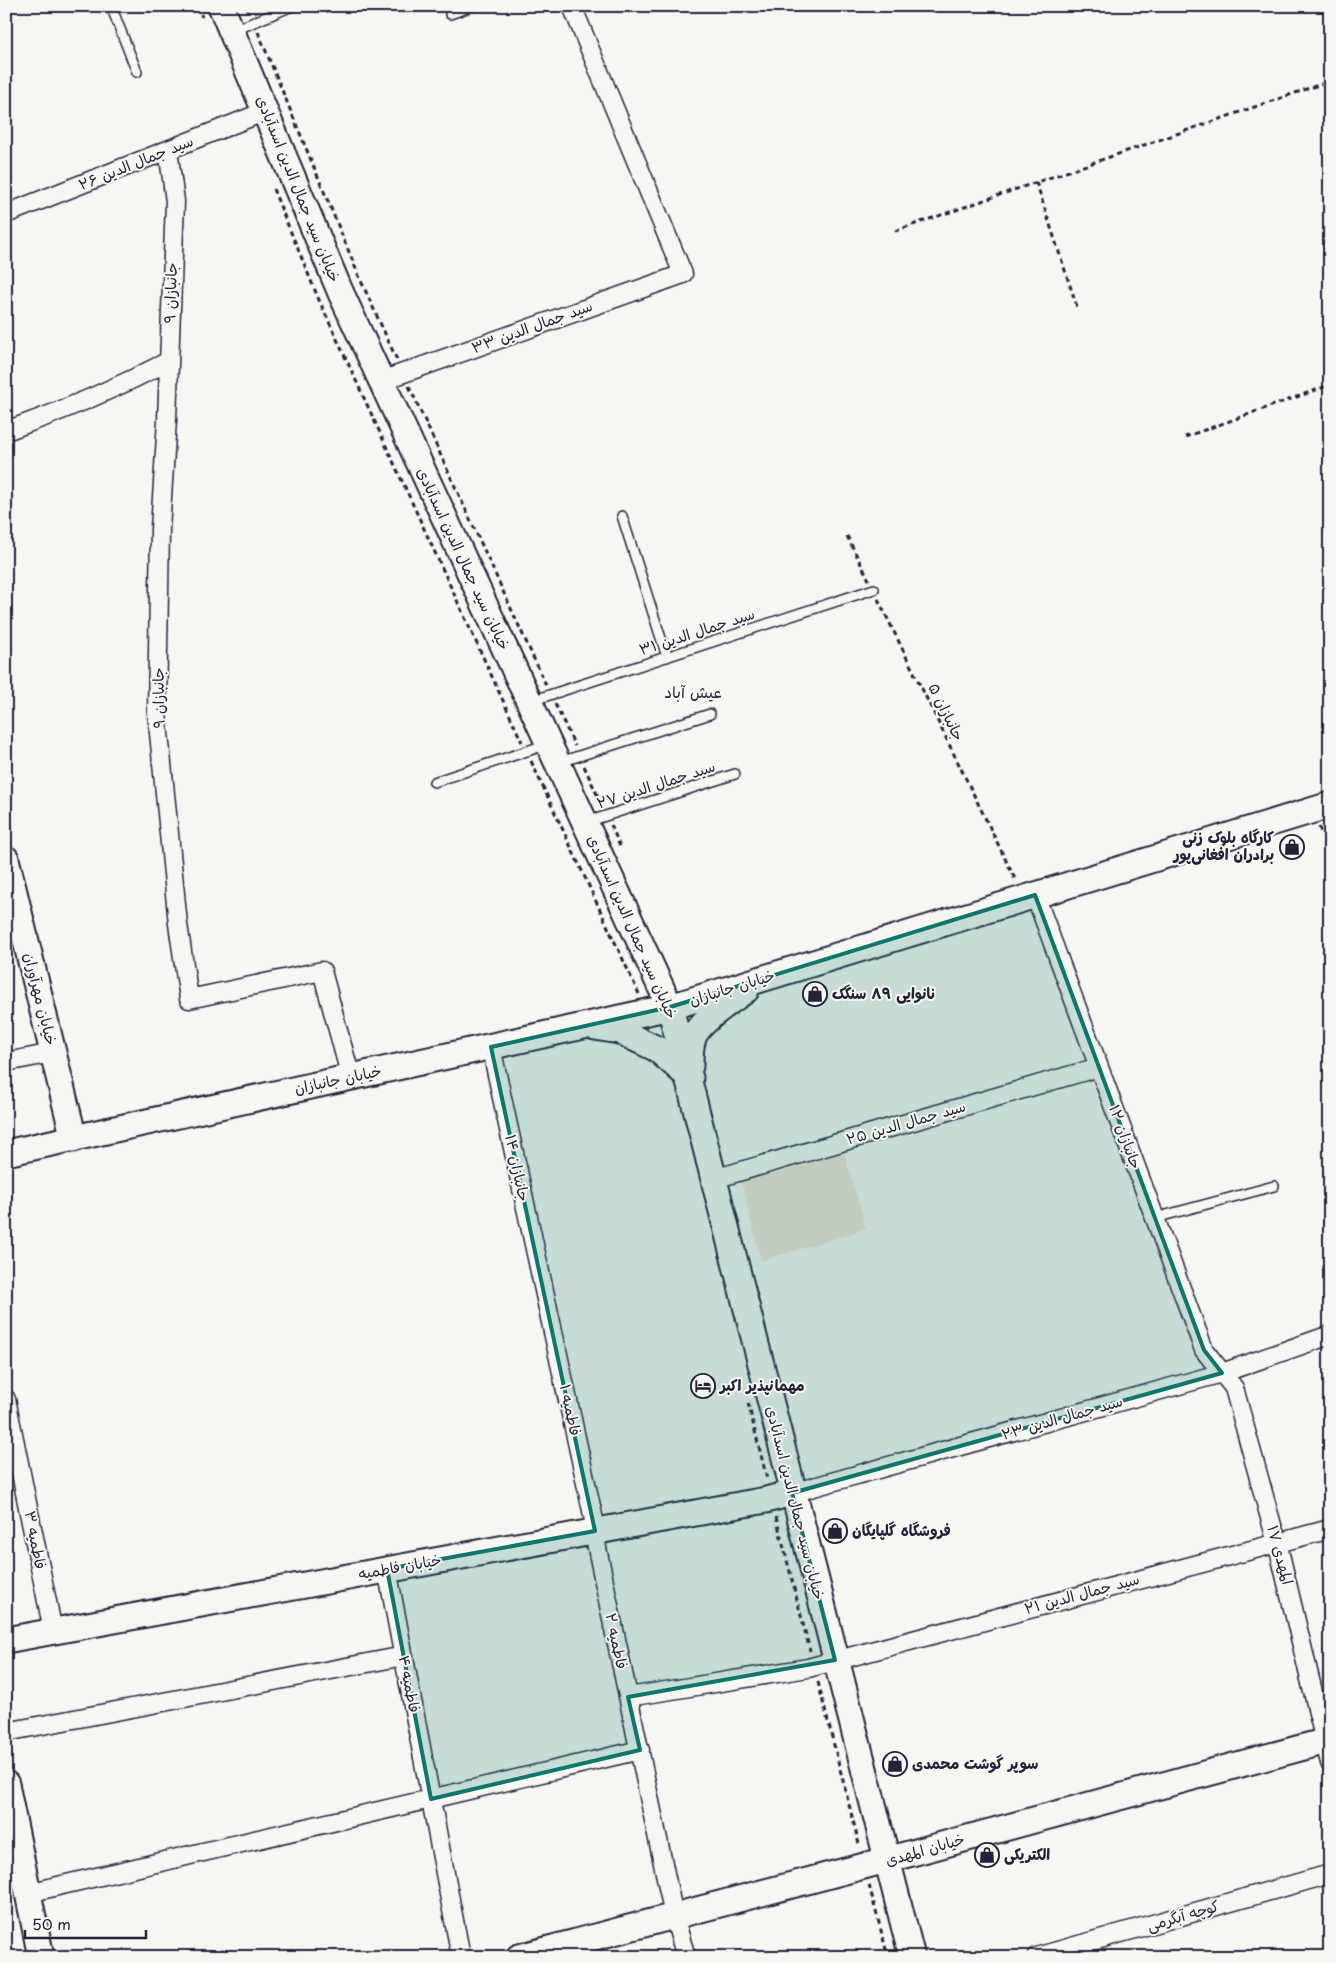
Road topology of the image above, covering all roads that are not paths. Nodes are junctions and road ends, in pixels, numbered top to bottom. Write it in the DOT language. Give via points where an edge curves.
graph roads {
  1 [pos="111,6"];
  2 [pos="292,6"];
  3 [pos="472,6"];
  4 [pos="572,6"];
  5 [pos="450,14"];
  6 [pos="213,15"];
  7 [pos="232,31"];
  8 [pos="137,72"];
  9 [pos="266,111"];
  10 [pos="168,150"];
  11 [pos="6,214"];
  12 [pos="168,361"];
  13 [pos="381,381"];
  14 [pos="6,431"];
  15 [pos="622,516"];
  16 [pos="874,589"];
  17 [pos="667,657"];
  18 [pos="529,702"];
  19 [pos="710,714"];
  20 [pos="544,752"];
  21 [pos="735,774"];
  22 [pos="434,782"];
  23 [pos="1321,808"];
  24 [pos="585,823"];
  25 [pos="6,859"];
  26 [pos="1030,897"];
  27 [pos="757,981"];
  28 [pos="659,1010"];
  29 [pos="587,1026"];
  30 [pos="491,1047"];
  31 [pos="53,1053"];
  32 [pos="6,1062"];
  33 [pos="1099,1067"];
  34 [pos="351,1078"];
  35 [pos="690,1078"];
  36 [pos="74,1139"];
  37 [pos="6,1153"];
  38 [pos="714,1179"];
  39 [pos="1274,1186"];
  40 [pos="1155,1218"];
  41 [pos="544,1289"];
  42 [pos="1330,1335"];
  43 [pos="1222,1373"];
  44 [pos="6,1399"];
  45 [pos="8,1419"];
  46 [pos="782,1496"];
  47 [pos="1330,1529"];
  48 [pos="595,1531"];
  49 [pos="1277,1543"];
  50 [pos="387,1569"];
  51 [pos="53,1631"];
  52 [pos="6,1640"];
  53 [pos="404,1656"];
  54 [pos="824,1663"];
  55 [pos="628,1697"];
  56 [pos="6,1732"];
  57 [pos="1328,1748"];
  58 [pos="640,1750"];
  59 [pos="6,1784"];
  60 [pos="431,1799"];
  61 [pos="12,1840"];
  62 [pos="875,1863"];
  63 [pos="1330,1874"];
  64 [pos="28,1893"];
  65 [pos="674,1916"];
  66 [pos="41,1957"];
  67 [pos="461,1957"];
  68 [pos="519,1957"];
  69 [pos="686,1957"];
  70 [pos="912,1957"];
  71 [pos="1036,1957"];
  1 -- 8 [label="lane"];
  2 -- 7 [label="lane"];
  3 -- 5 [label="lane"];
  4 -- 13 [label="street, سید جمال الدین ۳۳" via="683,274"];
  6 -- 7 [label="main road, خیابان سید جمال الدین اسدآبادی"];
  7 -- 9 [label="main road, خیابان سید جمال الدین اسدآبادی"];
  9 -- 10 [label="street, سید جمال الدین ۲۶"];
  9 -- 13 [label="main road, خیابان سید جمال الدین اسدآبادی"];
  10 -- 11 [label="street, سید جمال الدین ۲۶"];
  10 -- 12 [label="street, جانبازان ۹" via="175,201"];
  12 -- 14 [label="street" via="116,388"];
  12 -- 34 [label="street, جانبازان ۹" via="160,529 157,713 178,924 189,998 322,971"];
  13 -- 18 [label="main road, خیابان سید جمال الدین اسدآبادی"];
  15 -- 17 [label="lane"];
  16 -- 17 [label="lane, سید جمال الدین ۳۱"];
  17 -- 18 [label="lane, سید جمال الدین ۳۱"];
  18 -- 20 [label="main road, خیابان سید جمال الدین اسدآبادی"];
  19 -- 20 [label="lane"];
  20 -- 22 [label="lane"];
  20 -- 24 [label="main road, خیابان سید جمال الدین اسدآبادی"];
  21 -- 24 [label="lane, سید جمال الدین ۲۷"];
  23 -- 26 [label="main road, خیابان جانبازان"];
  24 -- 28 [label="main road, خیابان سید جمال الدین اسدآبادی"];
  25 -- 31 [label="main road, خیابان مهرآوران"];
  26 -- 27 [label="main road, خیابان جانبازان"];
  26 -- 33 [label="street, جانبازان ۱۲"];
  27 -- 28 [label="main road, خیابان جانبازان"];
  27 -- 35 [label="main road" via="700,1027 693,1037"];
  28 -- 29 [label="main road, خیابان جانبازان"];
  28 -- 35 [label="main road, خیابان سید جمال الدین اسدآبادی"];
  29 -- 30 [label="main road, خیابان جانبازان"];
  29 -- 35 [label="main road" via="619,1031 658,1049"];
  30 -- 34 [label="main road, خیابان جانبازان"];
  30 -- 41 [label="street, جانبازان ۱۴"];
  31 -- 32 [label="street"];
  31 -- 36 [label="main road, خیابان مهرآوران"];
  33 -- 38 [label="street, سید جمال الدین ۲۵"];
  33 -- 40 [label="street, جانبازان ۱۲"];
  34 -- 36 [label="main road, خیابان جانبازان"];
  35 -- 38 [label="main road, خیابان سید جمال الدین اسدآبادی"];
  36 -- 37 [label="main road, خیابان جانبازان"];
  38 -- 46 [label="main road, خیابان سید جمال الدین اسدآبادی"];
  39 -- 40 [label="lane"];
  40 -- 43 [label="street, جانبازان ۱۲" via="1204,1350"];
  41 -- 48 [label="street, فاطمیه ۱"];
  42 -- 43 [label="street, سید جمال الدین ۲۳"];
  43 -- 46 [label="street, سید جمال الدین ۲۳"];
  43 -- 49 [label="street, المهدی ۱۷" via="1234,1388"];
  44 -- 45 [label="street, فاطمیه ۳"];
  45 -- 51 [label="street, فاطمیه ۳"];
  46 -- 48 [label="main road, خیابان فاطمیه"];
  46 -- 54 [label="main road, خیابان سید جمال الدین اسدآبادی"];
  47 -- 49 [label="street, سید جمال الدین ۲۱"];
  48 -- 50 [label="main road, خیابان فاطمیه"];
  48 -- 55 [label="street, فاطمیه ۲"];
  49 -- 54 [label="street, سید جمال الدین ۲۱"];
  49 -- 57 [label="street, المهدی ۱۷"];
  50 -- 51 [label="main road, خیابان فاطمیه"];
  50 -- 53 [label="street, فاطمیه ۴"];
  51 -- 52 [label="main road, خیابان فاطمیه"];
  53 -- 56 [label="street"];
  53 -- 60 [label="street, فاطمیه ۴"];
  54 -- 55 [label="street, سید جمال الدین ۲۱"];
  54 -- 62 [label="main road, خیابان سید جمال الدین اسدآبادی"];
  55 -- 58 [label="street, فاطمیه ۲"];
  57 -- 62 [label="main road, خیابان المهدی"];
  58 -- 60 [label="street"];
  58 -- 65 [label="street, فاطمیه ۲"];
  59 -- 61 [label="main road"];
  60 -- 64 [label="street"];
  60 -- 67 [label="street, فاطمیه ۴"];
  61 -- 64 [label="main road"];
  62 -- 65 [label="main road, خیابان المهدی"];
  62 -- 70 [label="main road, خیابان سید جمال الدین اسدآبادی"];
  63 -- 71 [label="street, کوچه آبگرمی"];
  64 -- 66 [label="main road"];
  65 -- 68 [label="main road, خیابان المهدی"];
  65 -- 69 [label="street, فاطمیه ۲"];
}
